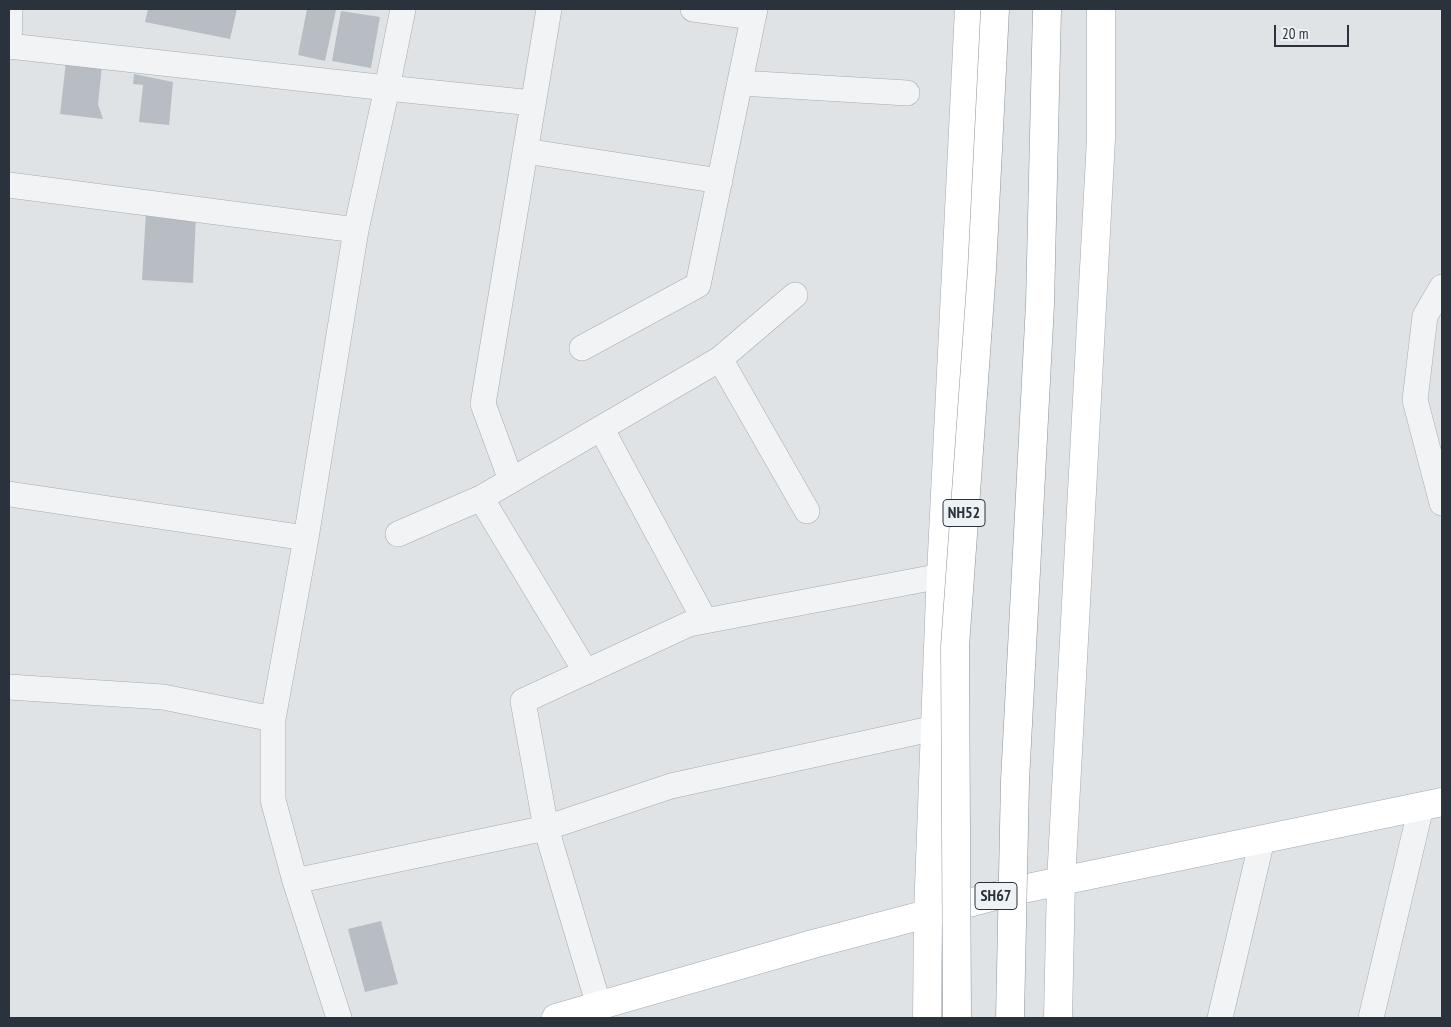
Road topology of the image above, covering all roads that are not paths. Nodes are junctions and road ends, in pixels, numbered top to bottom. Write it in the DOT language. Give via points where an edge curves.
graph roads {
  1 [pos="10,9"];
  2 [pos="403,9"];
  3 [pos="549,9"];
  4 [pos="693,9"];
  5 [pos="969,9"];
  6 [pos="995,9"];
  7 [pos="1047,9"];
  8 [pos="1101,9"];
  9 [pos="754,13"];
  10 [pos="9,46"];
  11 [pos="740,83"];
  12 [pos="387,88"];
  13 [pos="907,93"];
  14 [pos="533,103"];
  15 [pos="525,151"];
  16 [pos="720,181"];
  17 [pos="9,185"];
  18 [pos="356,230"];
  19 [pos="1442,287"];
  20 [pos="795,295"];
  21 [pos="582,348"];
  22 [pos="720,359"];
  23 [pos="601,428"];
  24 [pos="511,480"];
  25 [pos="9,494"];
  26 [pos="481,498"];
  27 [pos="1442,503"];
  28 [pos="808,511"];
  29 [pos="398,534"];
  30 [pos="306,538"];
  31 [pos="941,576"];
  32 [pos="705,621"];
  33 [pos="586,672"];
  34 [pos="9,688"];
  35 [pos="273,720"];
  36 [pos="935,728"];
  37 [pos="1432,804"];
  38 [pos="546,828"];
  39 [pos="1262,840"];
  40 [pos="295,881"];
  41 [pos="1061,882"];
  42 [pos="928,914"];
  43 [pos="598,1006"];
  44 [pos="340,1018"];
  45 [pos="556,1018"];
  46 [pos="927,1018"];
  47 [pos="957,1018"];
  48 [pos="1010,1018"];
  49 [pos="1058,1018"];
  50 [pos="1220,1018"];
  51 [pos="1371,1018"];
  1 -- 10 [label="street"];
  2 -- 12 [label="street"];
  3 -- 14 [label="street"];
  4 -- 9 [label="street"];
  5 -- 31 [label="main road"];
  6 -- 47 [label="main road, NH52, bridge" via="982,269 955,646"];
  7 -- 48 [label="main road, bridge" via="1040,304 1015,780"];
  8 -- 41 [label="main road" via="1101,139"];
  9 -- 11 [label="street"];
  10 -- 12 [label="street"];
  11 -- 13 [label="street"];
  11 -- 16 [label="street"];
  12 -- 14 [label="street"];
  12 -- 18 [label="street"];
  14 -- 15 [label="street"];
  15 -- 16 [label="street"];
  15 -- 24 [label="street" via="483,404"];
  16 -- 21 [label="street" via="698,285"];
  17 -- 18 [label="street"];
  18 -- 30 [label="street"];
  19 -- 27 [label="street" via="1425,316 1415,400"];
  20 -- 22 [label="street"];
  22 -- 23 [label="street"];
  22 -- 28 [label="street"];
  23 -- 24 [label="street"];
  23 -- 32 [label="street"];
  24 -- 26 [label="street"];
  25 -- 30 [label="street"];
  26 -- 29 [label="street"];
  26 -- 33 [label="street"];
  30 -- 35 [label="street"];
  31 -- 32 [label="street"];
  31 -- 36 [label="main road"];
  32 -- 33 [label="street" via="689,624"];
  33 -- 38 [label="street" via="524,701"];
  34 -- 35 [label="street" via="163,697"];
  35 -- 40 [label="street" via="273,800"];
  36 -- 38 [label="street" via="672,786"];
  36 -- 42 [label="main road"];
  37 -- 39 [label="main road, SH67"];
  37 -- 51 [label="street"];
  38 -- 40 [label="street"];
  38 -- 43 [label="street"];
  39 -- 41 [label="main road, SH67"];
  39 -- 50 [label="street"];
  40 -- 44 [label="street"];
  41 -- 42 [label="main road, SH67"];
  41 -- 49 [label="main road"];
  42 -- 43 [label="main road, SH67"];
  42 -- 46 [label="main road"];
  43 -- 45 [label="main road, SH67"];
}
